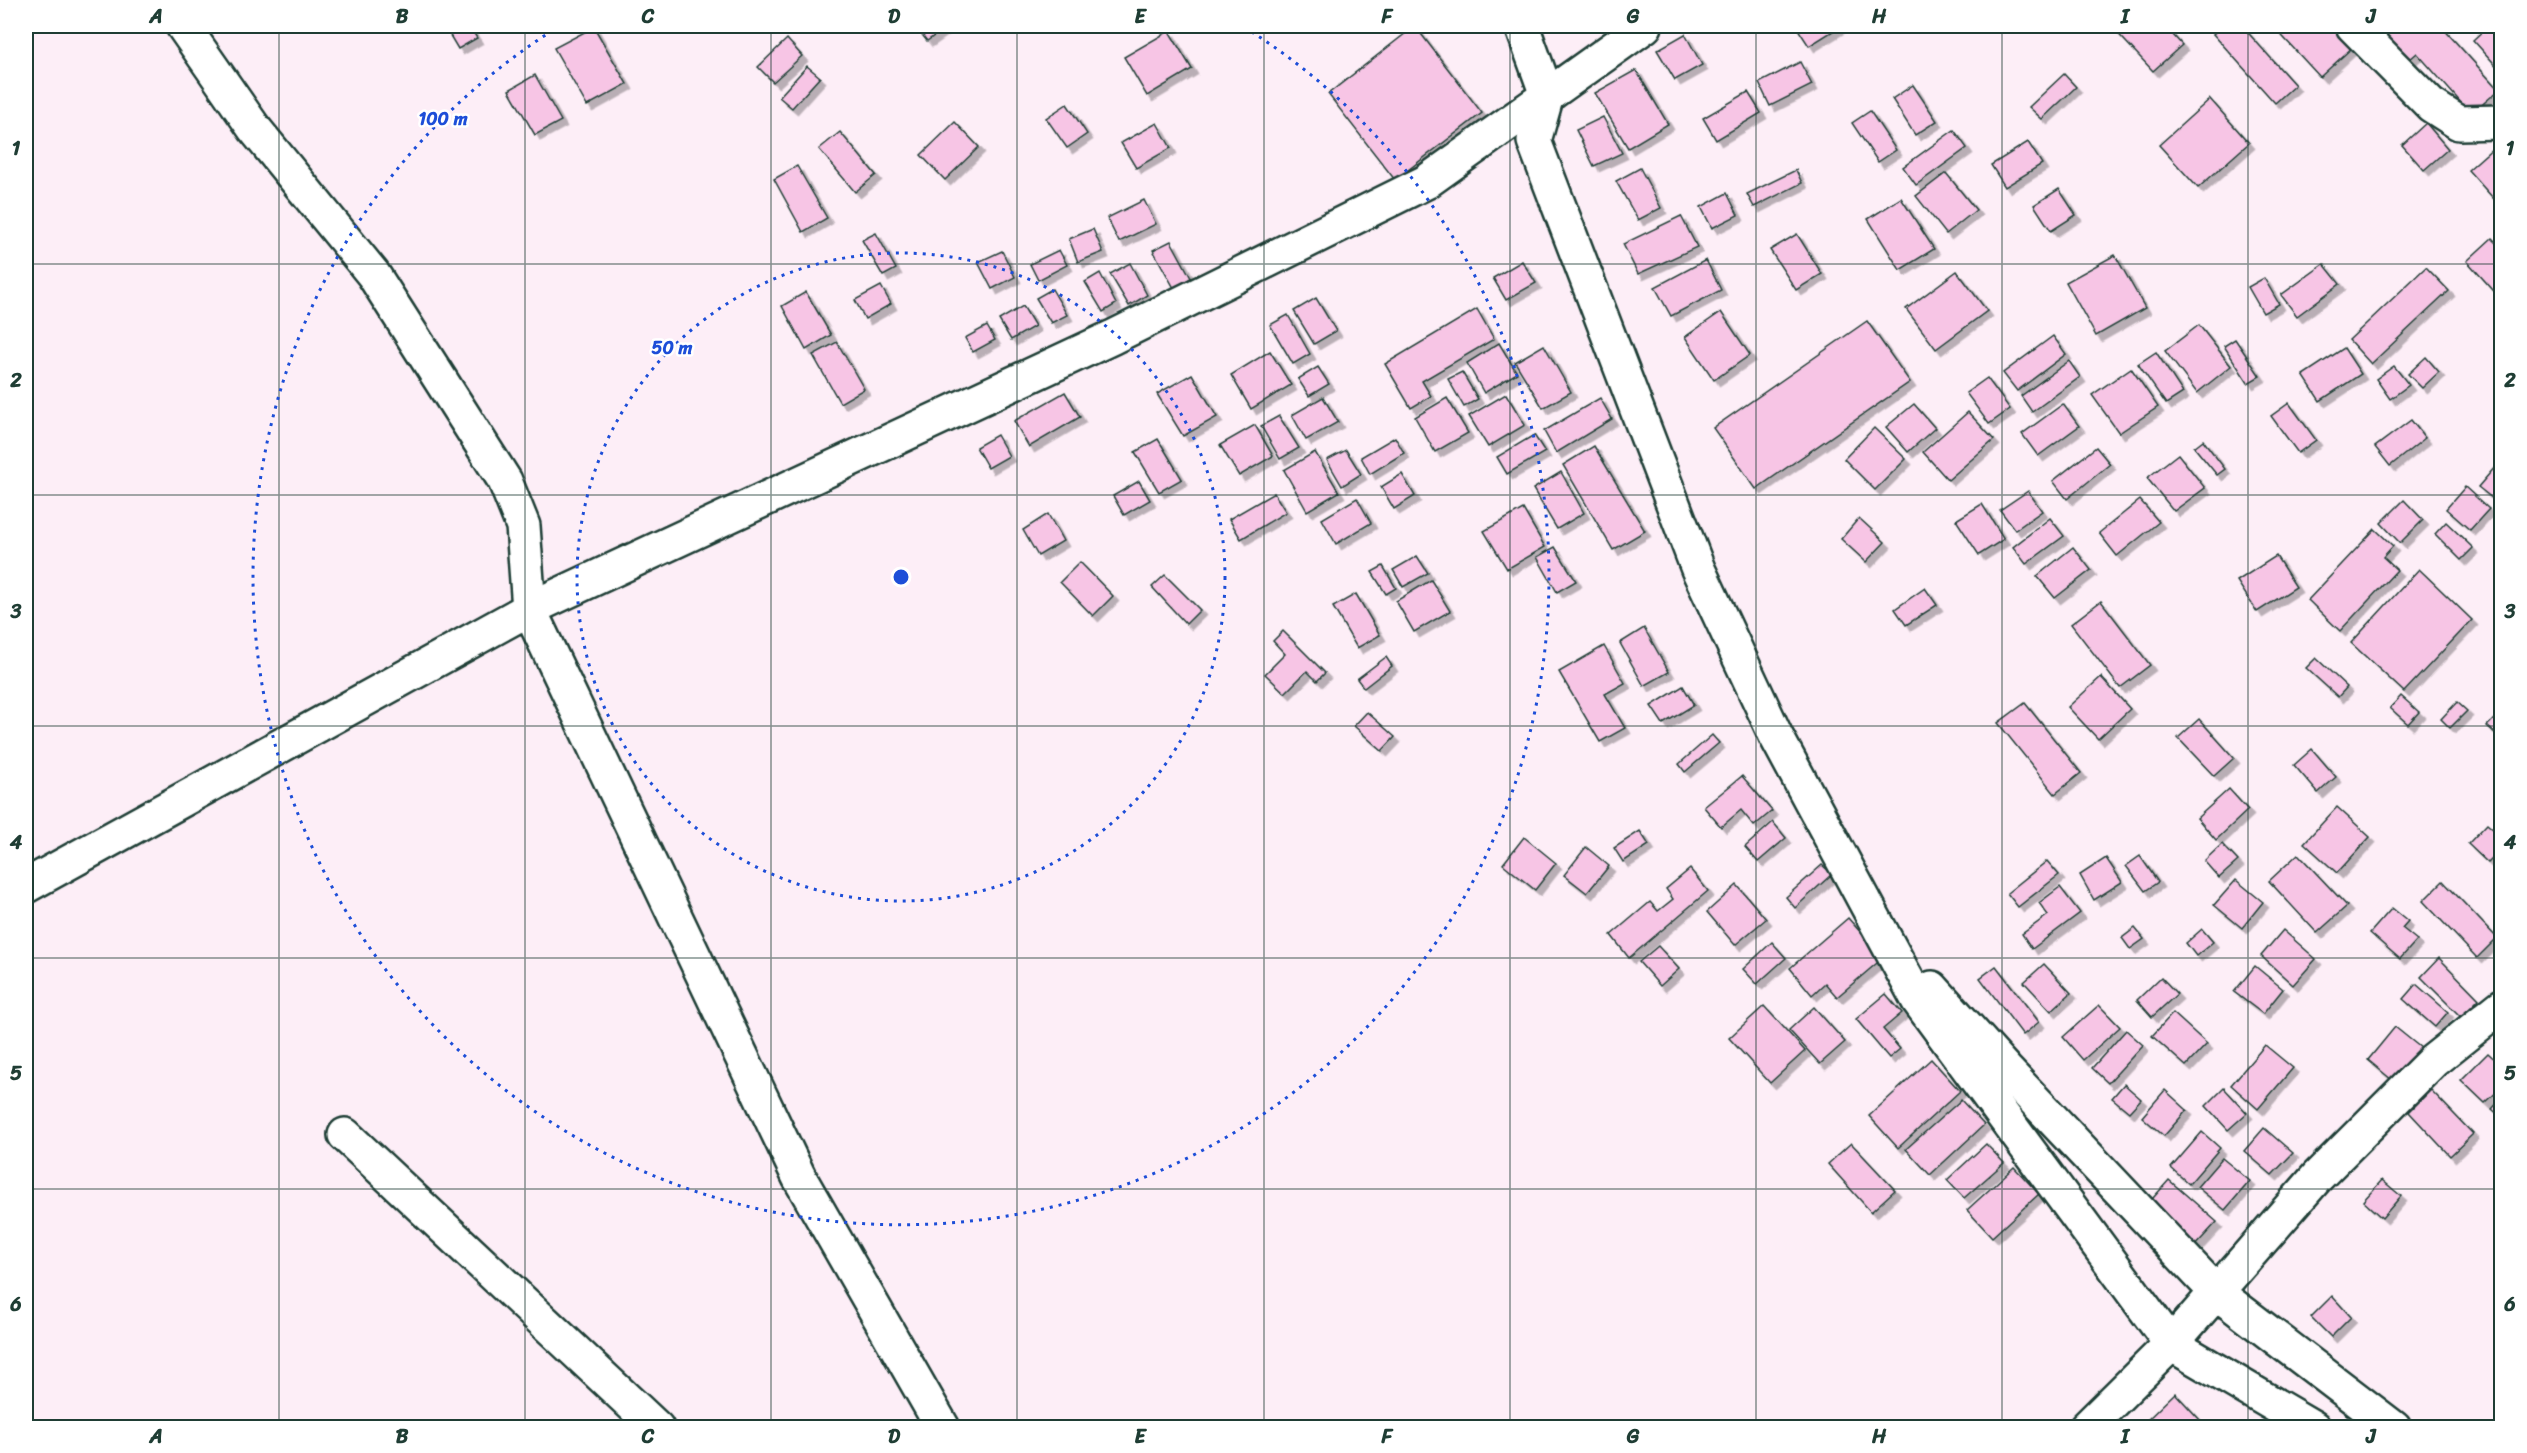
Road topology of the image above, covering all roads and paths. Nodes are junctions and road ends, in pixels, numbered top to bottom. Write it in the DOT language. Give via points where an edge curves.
graph roads {
  1 [pos="183,26"];
  2 [pos="1522,26"];
  3 [pos="1645,26"];
  4 [pos="2353,26"];
  5 [pos="1546,95"];
  6 [pos="2502,122"];
  7 [pos="529,609"];
  8 [pos="26,886"];
  9 [pos="1879,927"];
  10 [pos="2502,1006"];
  11 [pos="345,1135"];
  12 [pos="2217,1293"];
  13 [pos="2171,1344"];
  14 [pos="657,1428"];
  15 [pos="943,1428"];
  16 [pos="2086,1428"];
  17 [pos="2314,1428"];
  18 [pos="2394,1428"];
  1 -- 7 [label="street" via="254,128 373,274 505,481 523,526"];
  2 -- 5 [label="street"];
  3 -- 5 [label="street"];
  4 -- 6 [label="street" via="2431,105 2459,123"];
  5 -- 7 [label="street" via="1416,187 1113,338"];
  5 -- 9 [label="street" via="1534,141 1698,569 1776,736"];
  7 -- 8 [label="street"];
  7 -- 15 [label="street" via="799,1177"];
  9 -- 12 [label="street" via="2006,1070"];
  9 -- 13 [label="street" via="1918,1000"];
  10 -- 12 [label="street" via="2433,1061 2317,1177"];
  11 -- 14 [label="street"];
  12 -- 13 [label="street"];
  12 -- 18 [label="street"];
  13 -- 16 [label="street"];
  13 -- 17 [label="street"];
}
